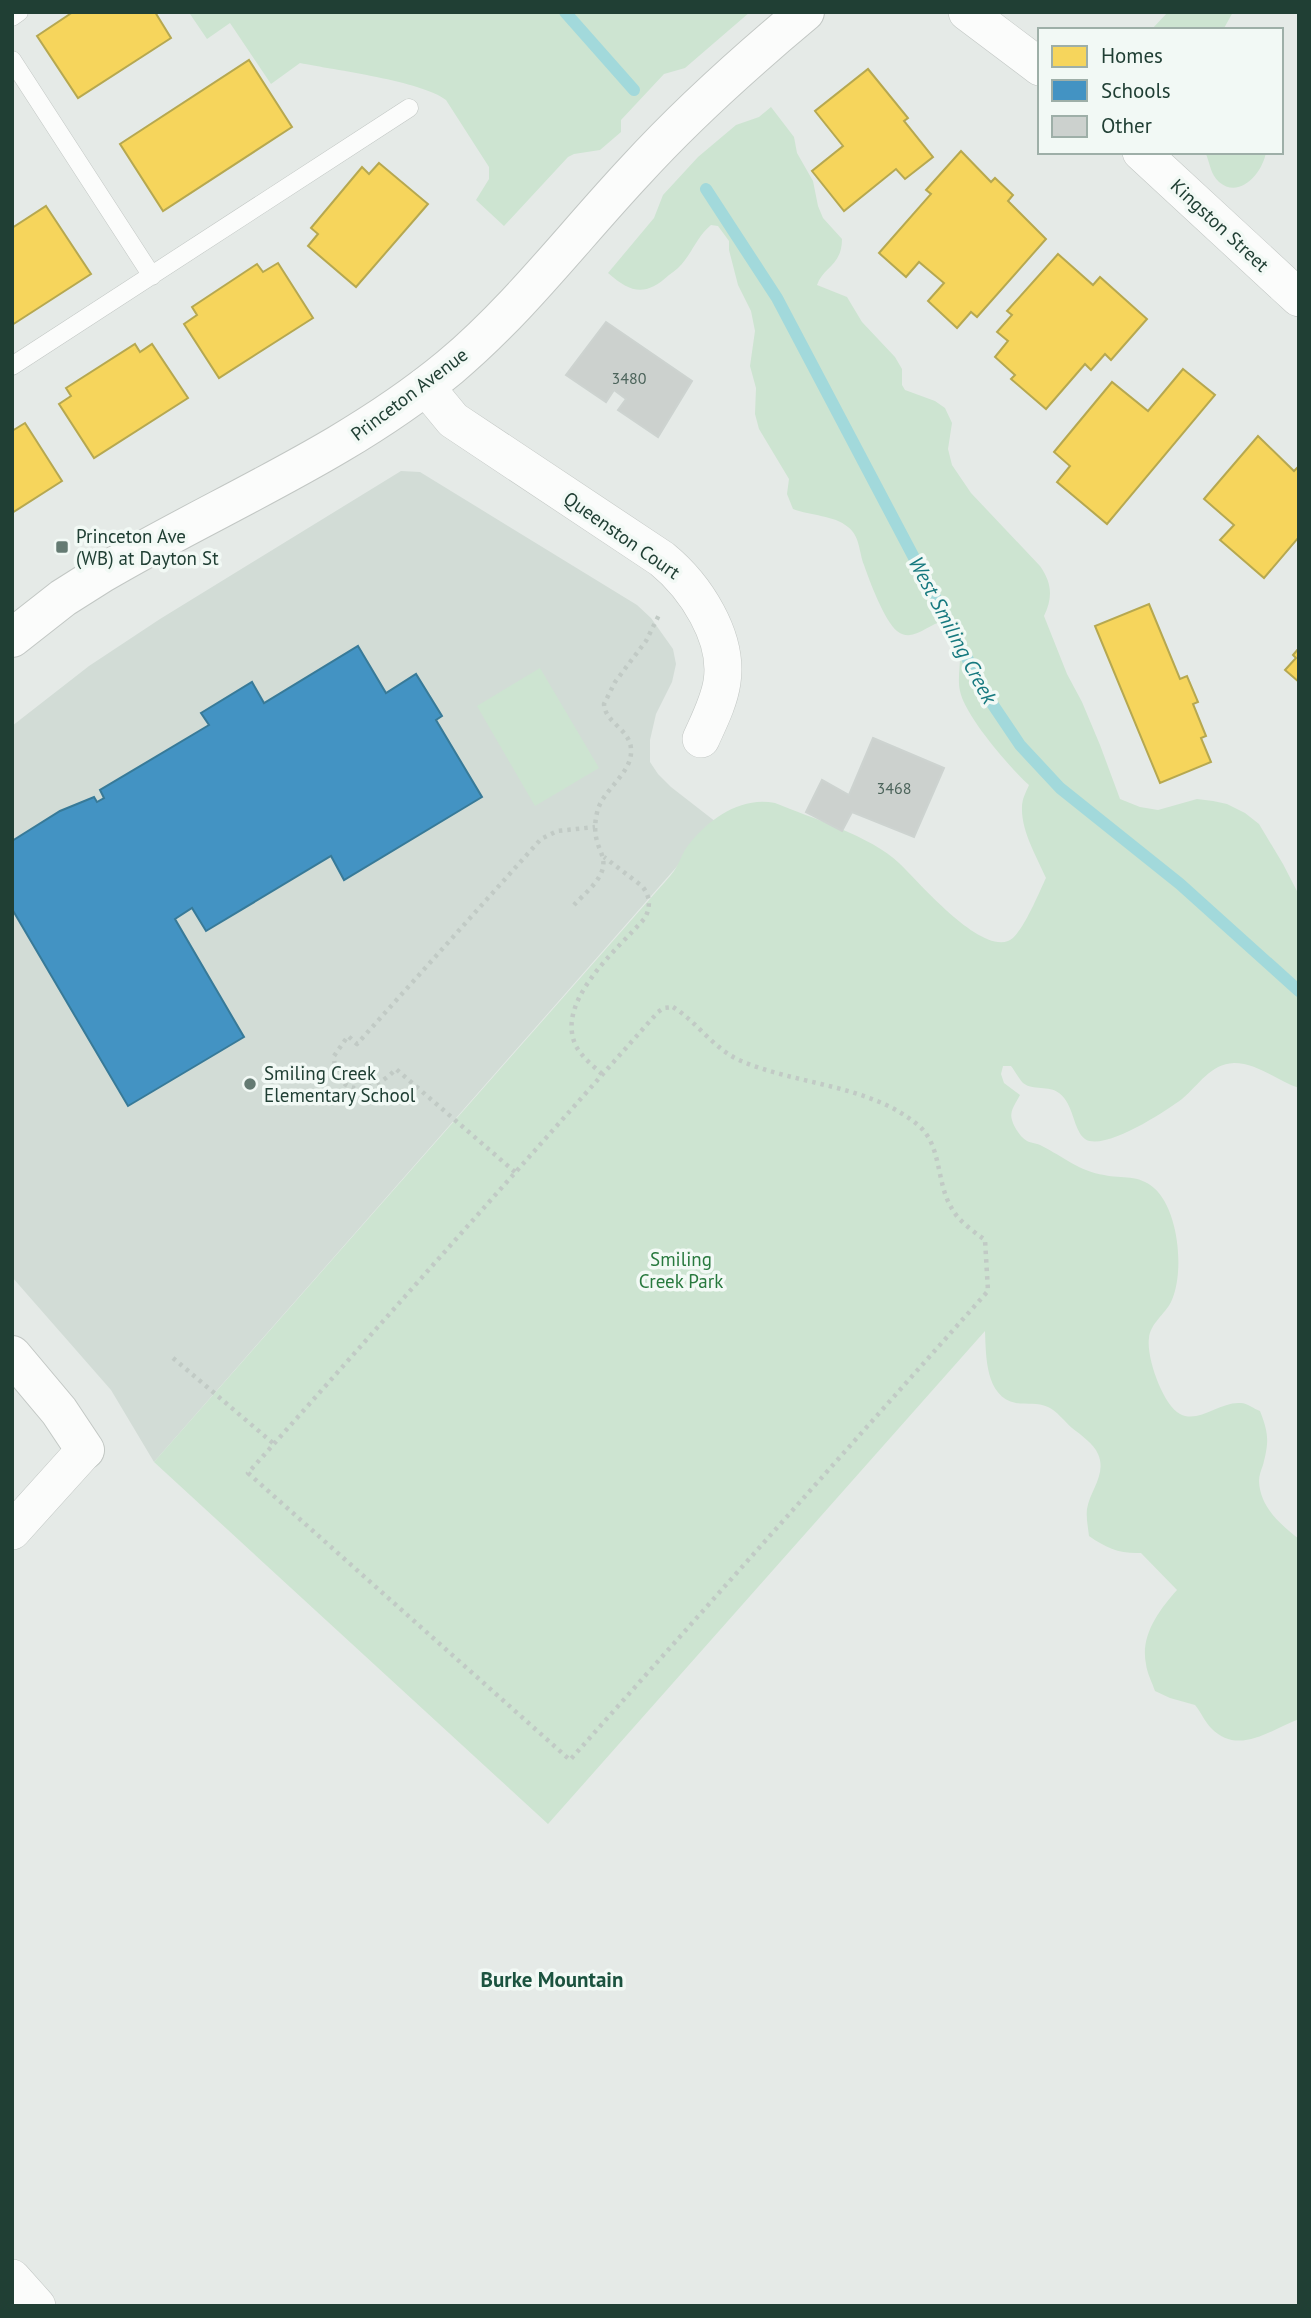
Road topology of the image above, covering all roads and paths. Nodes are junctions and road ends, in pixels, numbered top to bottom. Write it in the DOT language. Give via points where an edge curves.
graph roads {
  1 [pos="19,12"];
  2 [pos="805,12"];
  3 [pos="967,12"];
  4 [pos="12,17"];
  5 [pos="12,60"];
  6 [pos="1038,65"];
  7 [pos="410,108"];
  8 [pos="1142,154"];
  9 [pos="152,276"];
  10 [pos="1299,298"];
  11 [pos="12,366"];
  12 [pos="425,386"];
  13 [pos="663,607"];
  14 [pos="12,638"];
  15 [pos="701,739"];
  16 [pos="595,827"];
  17 [pos="603,856"];
  18 [pos="574,905"];
  19 [pos="602,1074"];
  20 [pos="514,1172"];
  21 [pos="12,1355"];
  22 [pos="173,1358"];
  23 [pos="274,1444"];
  24 [pos="85,1450"];
  25 [pos="12,1531"];
  26 [pos="12,2278"];
  27 [pos="37,2306"];
  1 -- 4 [label="lane"];
  2 -- 12 [label="street, Princeton Avenue" via="692,112 511,307"];
  3 -- 6 [label="street"];
  5 -- 9 [label="lane"];
  7 -- 9 [label="lane"];
  8 -- 10 [label="street, Kingston Street"];
  9 -- 11 [label="lane"];
  12 -- 14 [label="street, Princeton Avenue" via="355,436 101,574"];
  12 -- 15 [label="street, Queenston Court" via="453,420 662,559 689,583 709,618 722,665 719,693"];
  13 -- 16 [label="path" via="604,704 632,750 627,766 603,796"];
  16 -- 17 [label="path"];
  16 -- 20 [label="path" via="557,831 541,839 357,1044 348,1036 334,1056 339,1077 361,1090 378,1085 396,1069"];
  17 -- 18 [label="path" via="601,873"];
  17 -- 19 [label="path" via="642,886 649,904 645,918 582,991 573,1012 575,1045"];
  19 -- 20 [label="path"];
  19 -- 23 [label="path" via="658,1012 673,1007 737,1059 856,1094 902,1114 926,1132 952,1210 985,1240 988,1291 570,1760 248,1473"];
  20 -- 23 [label="path"];
  21 -- 24 [label="street"];
  22 -- 23 [label="path"];
  24 -- 25 [label="street"];
  26 -- 27 [label="street"];
}
